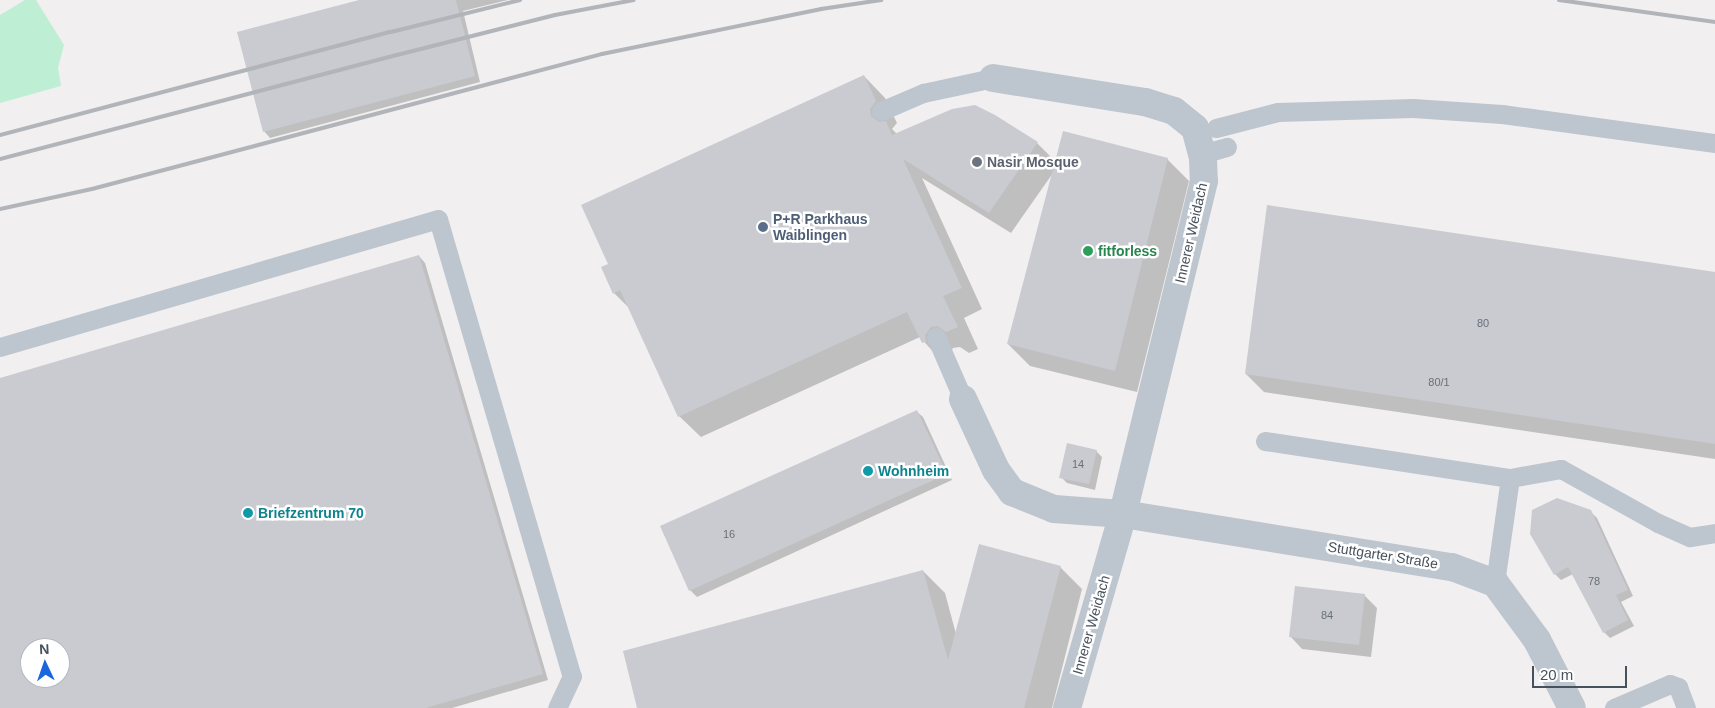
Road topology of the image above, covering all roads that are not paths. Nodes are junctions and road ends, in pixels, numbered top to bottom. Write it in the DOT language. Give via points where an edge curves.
graph roads {
  1 [pos="993,78"];
  2 [pos="881,111"];
  3 [pos="1216,128"];
  4 [pos="1715,143"];
  5 [pos="936,337"];
  6 [pos="0,347"];
  7 [pos="964,399"];
  8 [pos="1265,441"];
  9 [pos="1510,478"];
  10 [pos="1123,514"];
  11 [pos="1715,533"];
  12 [pos="1495,583"];
  13 [pos="557,708"];
  14 [pos="1067,708"];
  15 [pos="1572,708"];
  16 [pos="1614,708"];
  17 [pos="1686,708"];
  1 -- 2 [label="lane" via="923,93"];
  1 -- 10 [label="street, Innerer Weidach" via="1145,102 1174,111 1215,151 1204,182"];
  3 -- 4 [label="lane" via="1278,112 1414,108 1502,114"];
  5 -- 7 [label="lane"];
  6 -- 13 [label="lane" via="438,220 572,676"];
  7 -- 10 [label="street" via="996,470 1012,492 1054,509"];
  8 -- 9 [label="lane"];
  9 -- 11 [label="lane" via="1561,469 1658,523 1690,537"];
  9 -- 12 [label="lane"];
  10 -- 12 [label="street, Stuttgarter Straße" via="1452,566"];
  10 -- 14 [label="street, Innerer Weidach"];
  12 -- 15 [label="street" via="1537,640"];
  16 -- 17 [label="lane" via="1670,684 1678,687"];
}
